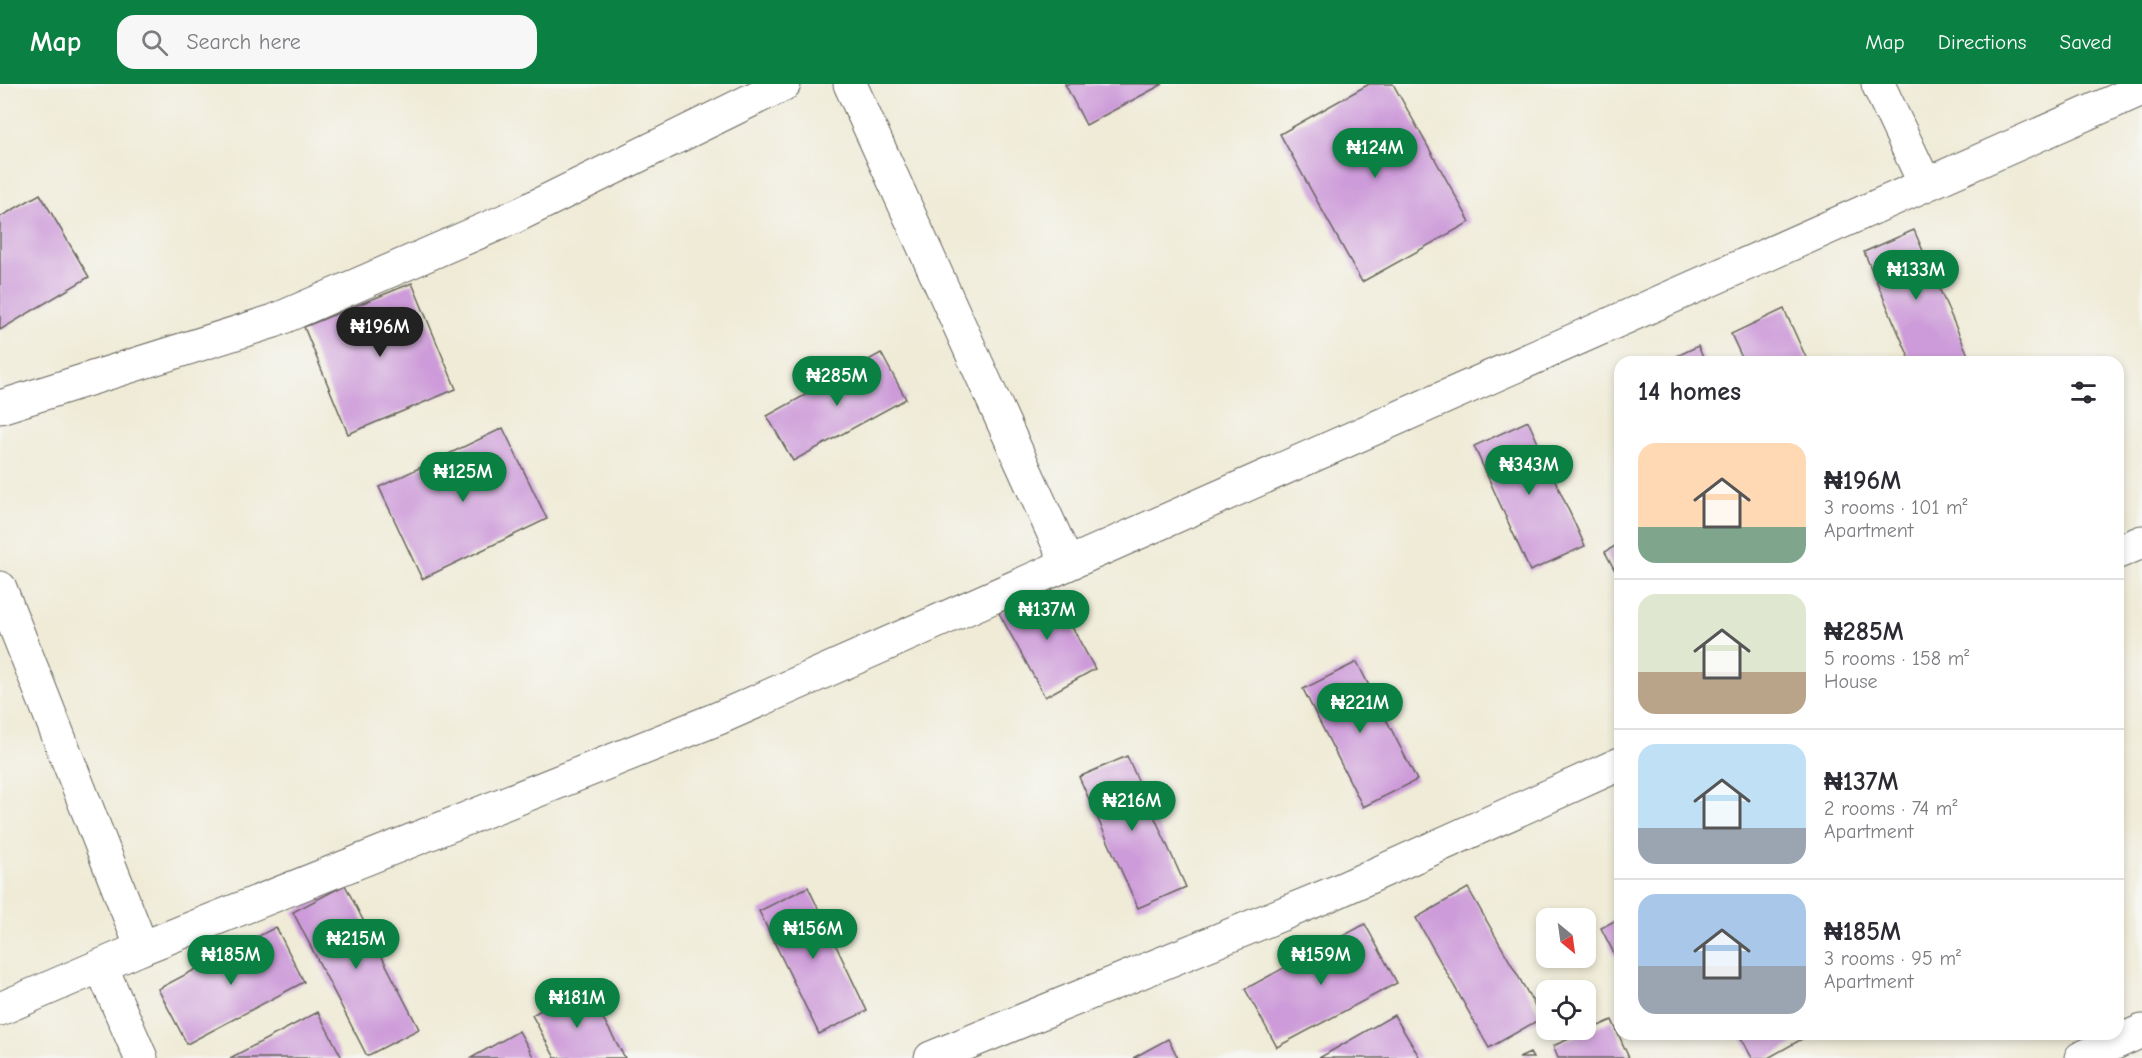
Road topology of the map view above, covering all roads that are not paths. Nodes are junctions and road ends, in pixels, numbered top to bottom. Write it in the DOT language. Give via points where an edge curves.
graph roads {
  1 [pos="784,84"];
  2 [pos="850,84"];
  3 [pos="1878,84"];
  4 [pos="2142,89"];
  5 [pos="1925,184"];
  6 [pos="0,407"];
  7 [pos="2142,542"];
  8 [pos="2124,550"];
  9 [pos="1067,563"];
  10 [pos="0,588"];
  11 [pos="1614,767"];
  12 [pos="142,948"];
  13 [pos="101,966"];
  14 [pos="0,1009"];
  15 [pos="2142,1031"];
  16 [pos="2124,1039"];
  17 [pos="2122,1040"];
  18 [pos="141,1058"];
  19 [pos="932,1058"];
  20 [pos="2081,1058"];
  1 -- 6 [label="street" via="516,216 274,321"];
  2 -- 9 [label="street"];
  3 -- 5 [label="street"];
  4 -- 5 [label="street"];
  5 -- 9 [label="street"];
  7 -- 8 [label="street"];
  9 -- 12 [label="street" via="719,718"];
  10 -- 12 [label="street"];
  11 -- 19 [label="street" via="1336,892"];
  12 -- 13 [label="street"];
  13 -- 14 [label="street"];
  13 -- 18 [label="street"];
  15 -- 16 [label="street"];
  17 -- 20 [label="street"];
}
